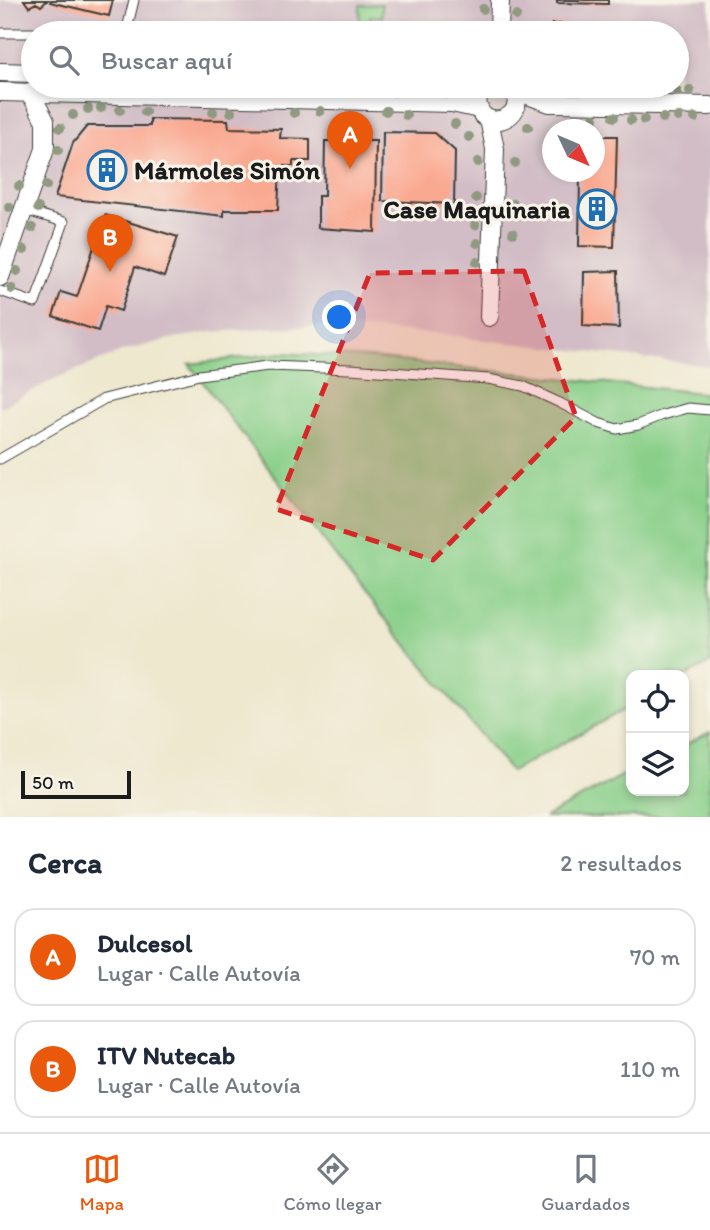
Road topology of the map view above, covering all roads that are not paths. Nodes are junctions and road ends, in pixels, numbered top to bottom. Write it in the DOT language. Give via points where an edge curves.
graph roads {
  1 [pos="134,0"];
  2 [pos="500,0"];
  3 [pos="129,21"];
  4 [pos="499,21"];
  5 [pos="0,33"];
  6 [pos="21,33"];
  7 [pos="0,72"];
  8 [pos="21,73"];
  9 [pos="0,92"];
  10 [pos="21,92"];
  11 [pos="33,98"];
  12 [pos="261,98"];
  13 [pos="478,98"];
  14 [pos="516,98"];
  15 [pos="537,98"];
  16 [pos="550,103"];
  17 [pos="710,106"];
  18 [pos="484,114"];
  19 [pos="510,115"];
  20 [pos="495,149"];
  21 [pos="24,210"];
  22 [pos="0,277"];
  23 [pos="0,291"];
  24 [pos="489,317"];
  25 [pos="710,410"];
  26 [pos="0,459"];
  1 -- 3 [label="lane"];
  2 -- 4 [label="street"];
  5 -- 6 [label="lane"];
  7 -- 8 [label="street"];
  9 -- 10 [label="street"];
  11 -- 21 [label="street" via="45,121 45,149"];
  12 -- 18 [label="street" via="453,103"];
  13 -- 18 [label="street"];
  14 -- 19 [label="street"];
  15 -- 16 [label="street"];
  16 -- 17 [label="street"];
  16 -- 19 [label="street"];
  18 -- 19 [label="street" via="502,120"];
  18 -- 20 [label="street"];
  19 -- 20 [label="street"];
  20 -- 24 [label="street"];
  21 -- 22 [label="street"];
  21 -- 23 [label="lane" via="64,222 35,303"];
  25 -- 26 [label="lane" via="688,408 617,429 523,386 488,379 268,366 199,375 104,399"];
}
